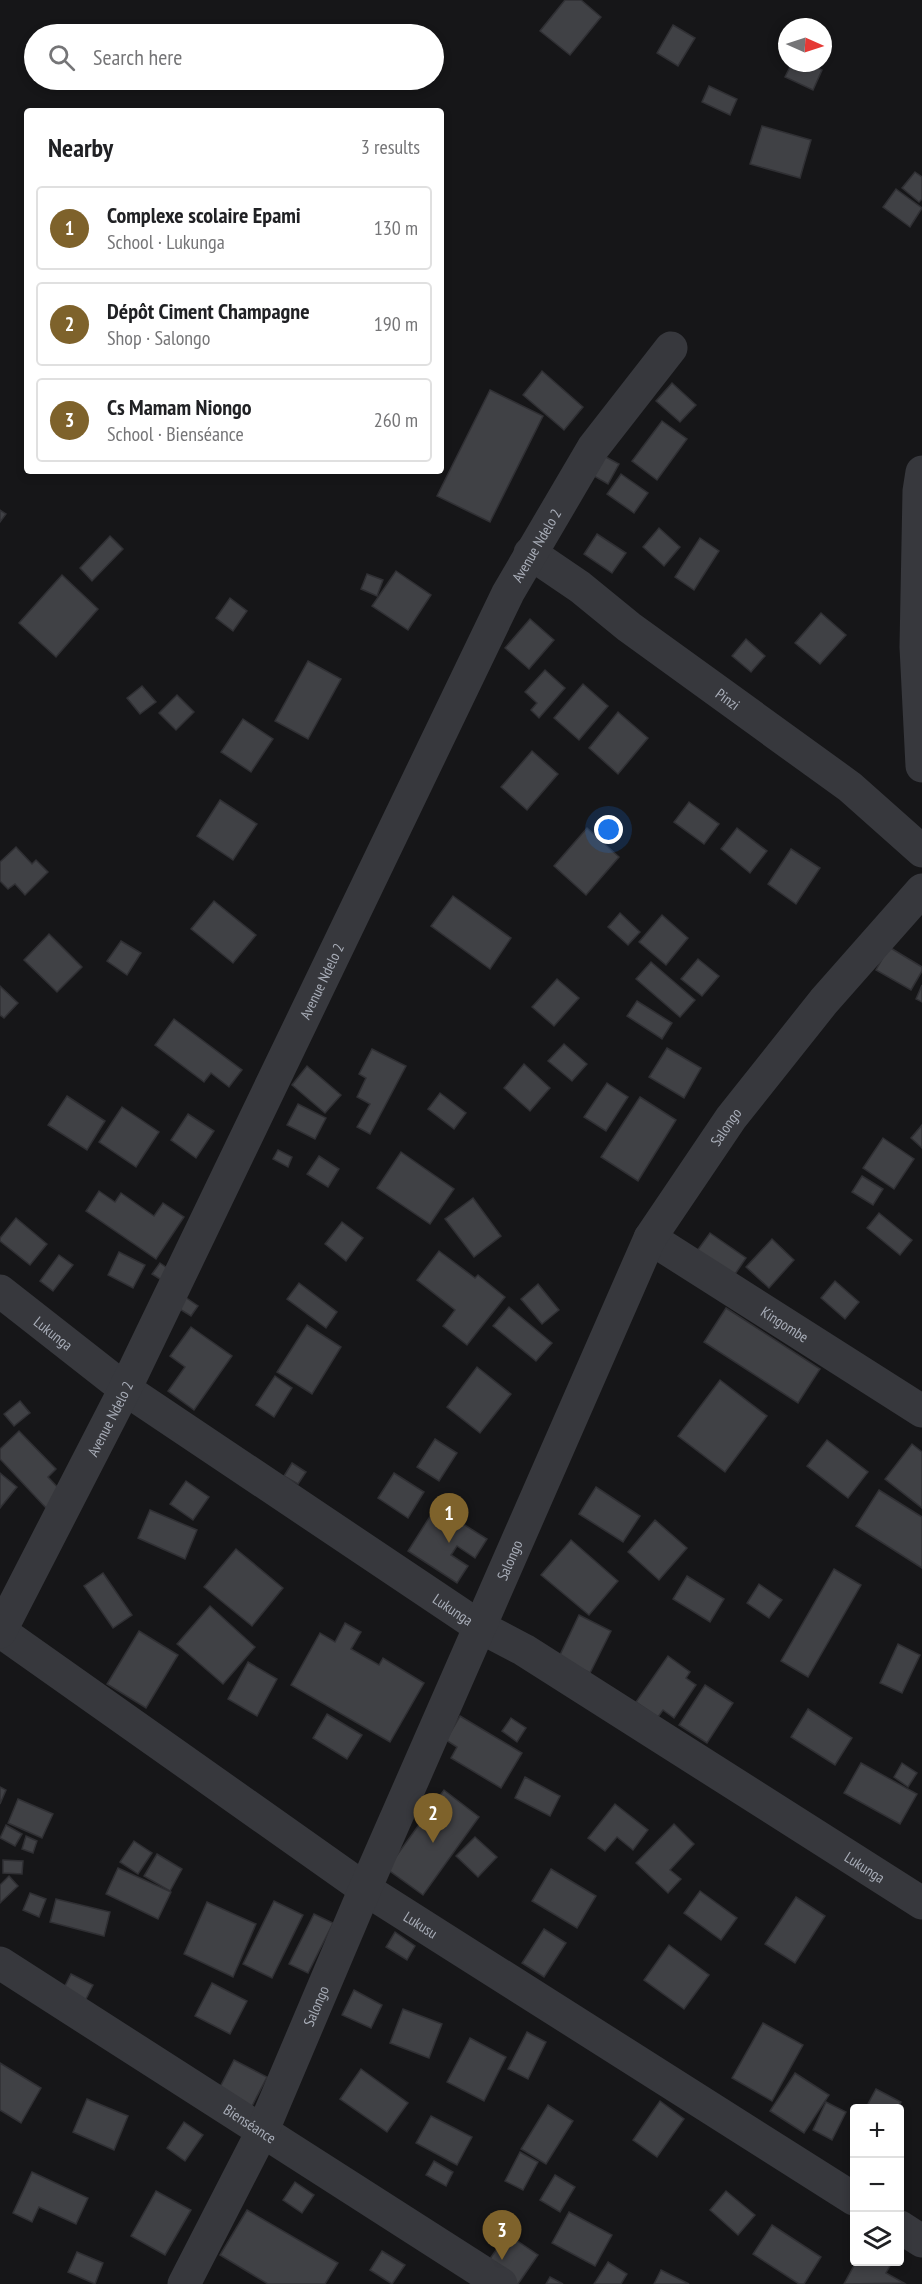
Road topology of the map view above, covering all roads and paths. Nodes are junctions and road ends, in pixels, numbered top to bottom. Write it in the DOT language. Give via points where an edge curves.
graph roads {
  1 [pos="671,348"];
  2 [pos="922,472"];
  3 [pos="530,553"];
  4 [pos="922,766"];
  5 [pos="922,851"];
  6 [pos="922,890"];
  7 [pos="650,1238"];
  8 [pos="0,1291"];
  9 [pos="125,1389"];
  10 [pos="922,1411"];
  11 [pos="480,1627"];
  12 [pos="0,1631"];
  13 [pos="365,1889"];
  14 [pos="922,1903"];
  15 [pos="0,1963"];
  16 [pos="262,2133"];
  17 [pos="850,2196"];
  18 [pos="904,2230"];
  19 [pos="922,2241"];
  20 [pos="183,2284"];
  21 [pos="501,2284"];
  1 -- 3 [label="street, Avenue Ndelo 2" via="593,448"];
  2 -- 4 [label="street" via="916,646"];
  3 -- 5 [label="street, Pinzi" via="850,787"];
  3 -- 9 [label="street, Avenue Ndelo 2"];
  6 -- 7 [label="street, Salongo" via="824,1001 732,1118"];
  7 -- 10 [label="street, Kingombe"];
  7 -- 11 [label="street, Salongo"];
  8 -- 9 [label="street, Lukunga"];
  9 -- 11 [label="street, Lukunga"];
  9 -- 12 [label="street, Avenue Ndelo 2"];
  11 -- 13 [label="street, Salongo"];
  11 -- 14 [label="street, Lukunga" via="524,1650"];
  12 -- 13 [label="street, Lukusu"];
  13 -- 16 [label="street, Salongo"];
  13 -- 17 [label="street, Lukusu"];
  15 -- 16 [label="street, Bienséance"];
  16 -- 20 [label="street, Salongo"];
  16 -- 21 [label="street, Bienséance"];
  18 -- 19 [label="street"];
}
